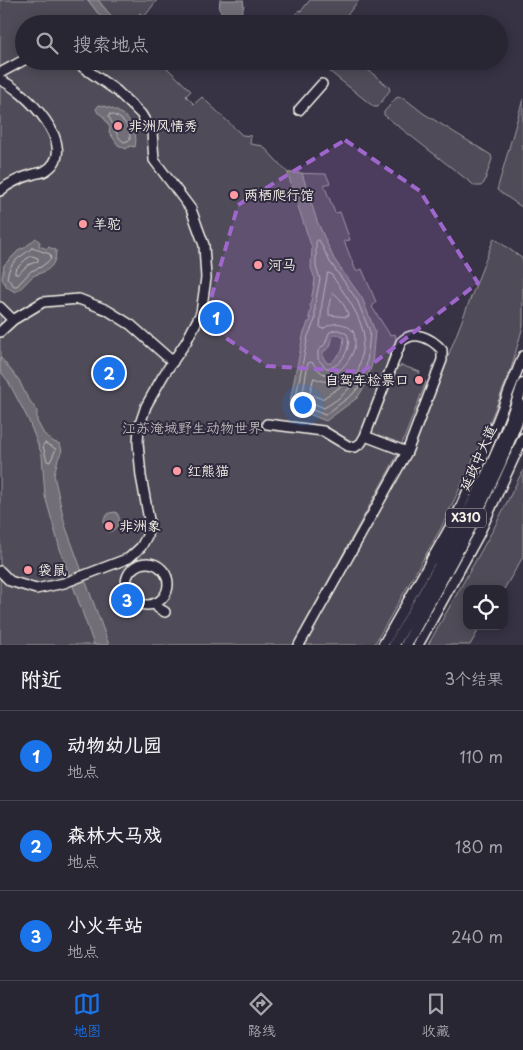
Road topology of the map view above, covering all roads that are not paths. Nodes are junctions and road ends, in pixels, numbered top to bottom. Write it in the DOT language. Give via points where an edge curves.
graph roads {
  1 [pos="15,65"];
  2 [pos="87,70"];
  3 [pos="0,73"];
  4 [pos="0,80"];
  5 [pos="322,84"];
  6 [pos="299,110"];
  7 [pos="0,191"];
  8 [pos="0,306"];
  9 [pos="12,320"];
  10 [pos="0,332"];
  11 [pos="523,356"];
  12 [pos="173,362"];
  13 [pos="523,384"];
  14 [pos="523,406"];
  15 [pos="267,424"];
  16 [pos="365,436"];
  17 [pos="523,438"];
  18 [pos="407,452"];
  19 [pos="463,523"];
  20 [pos="129,558"];
  21 [pos="432,559"];
  22 [pos="135,567"];
  23 [pos="0,571"];
  24 [pos="155,603"];
  25 [pos="165,612"];
  26 [pos="300,645"];
  27 [pos="383,645"];
  28 [pos="394,645"];
  29 [pos="406,645"];
  30 [pos="418,645"];
  1 -- 3 [label="street"];
  2 -- 12 [label="street" via="118,91 141,114 152,132 154,160 191,209 204,245 206,278 201,313"];
  4 -- 7 [label="street" via="22,94 44,117 56,141 57,154 45,171 17,179"];
  5 -- 6 [label="street"];
  8 -- 9 [label="street"];
  9 -- 10 [label="street"];
  9 -- 12 [label="street" via="43,302 79,299 107,310 131,325"];
  11 -- 21 [label="street" via="457,515"];
  12 -- 20 [label="street" via="146,406 140,427 138,443 149,520 141,548"];
  13 -- 19 [label="main road, 延政中大道 / X310" via="492,463"];
  14 -- 29 [label="main road, 延政中大道 / X310" via="470,528"];
  15 -- 16 [label="street" via="323,431 355,447"];
  16 -- 18 [label="street"];
  16 -- 18 [label="street" via="401,342 416,335 435,342 442,350 442,360"];
  17 -- 30 [label="street" via="478,536"];
  18 -- 26 [label="street"];
  19 -- 21 [label="main road"];
  19 -- 28 [label="main road, 延政中大道 / X310"];
  20 -- 22 [label="street"];
  20 -- 23 [label="street" via="64,583 36,589 10,581"];
  21 -- 27 [label="street"];
  22 -- 24 [label="street" via="126,581 129,595 140,603"];
  22 -- 24 [label="street" via="145,563 163,570 167,590"];
  24 -- 25 [label="street"];
}
